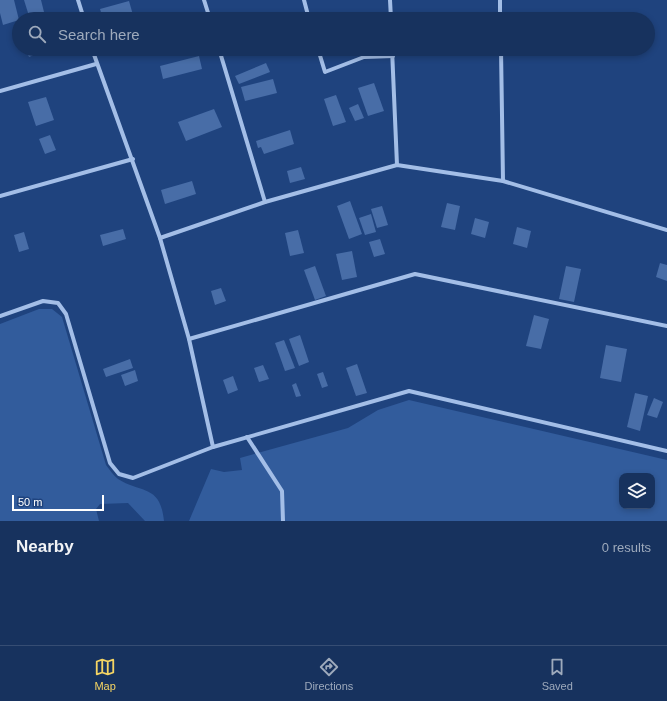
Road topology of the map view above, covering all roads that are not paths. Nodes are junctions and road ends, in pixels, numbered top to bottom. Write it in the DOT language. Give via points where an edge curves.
graph roads {
  1 [pos="78,0"];
  2 [pos="204,0"];
  3 [pos="304,0"];
  4 [pos="390,0"];
  5 [pos="500,0"];
  6 [pos="82,12"];
  7 [pos="208,12"];
  8 [pos="307,12"];
  9 [pos="391,12"];
  10 [pos="500,12"];
  11 [pos="94,56"];
  12 [pos="221,56"];
  13 [pos="320,56"];
  14 [pos="393,56"];
  15 [pos="501,56"];
  16 [pos="96,64"];
  17 [pos="0,91"];
  18 [pos="133,160"];
  19 [pos="397,165"];
  20 [pos="503,181"];
  21 [pos="0,196"];
  22 [pos="265,202"];
  23 [pos="667,230"];
  24 [pos="160,238"];
  25 [pos="0,316"];
  26 [pos="667,326"];
  27 [pos="189,339"];
  28 [pos="247,437"];
  29 [pos="213,447"];
  30 [pos="667,451"];
  31 [pos="283,521"];
  1 -- 6 [label="street"];
  2 -- 7 [label="street"];
  3 -- 8 [label="street"];
  4 -- 9 [label="street"];
  5 -- 10 [label="street"];
  11 -- 16 [label="street"];
  12 -- 22 [label="street"];
  13 -- 14 [label="street" via="325,72 364,57"];
  14 -- 19 [label="street"];
  15 -- 20 [label="street"];
  16 -- 17 [label="street"];
  16 -- 18 [label="street"];
  18 -- 21 [label="street"];
  18 -- 24 [label="street"];
  19 -- 20 [label="street"];
  19 -- 22 [label="street"];
  20 -- 23 [label="street"];
  22 -- 24 [label="street"];
  24 -- 27 [label="street"];
  25 -- 29 [label="street" via="43,301 58,303 66,314 110,463 119,474 133,478"];
  26 -- 27 [label="street" via="415,274"];
  27 -- 29 [label="street"];
  28 -- 29 [label="street"];
  28 -- 30 [label="street" via="409,391"];
  28 -- 31 [label="street" via="282,491"];
}
